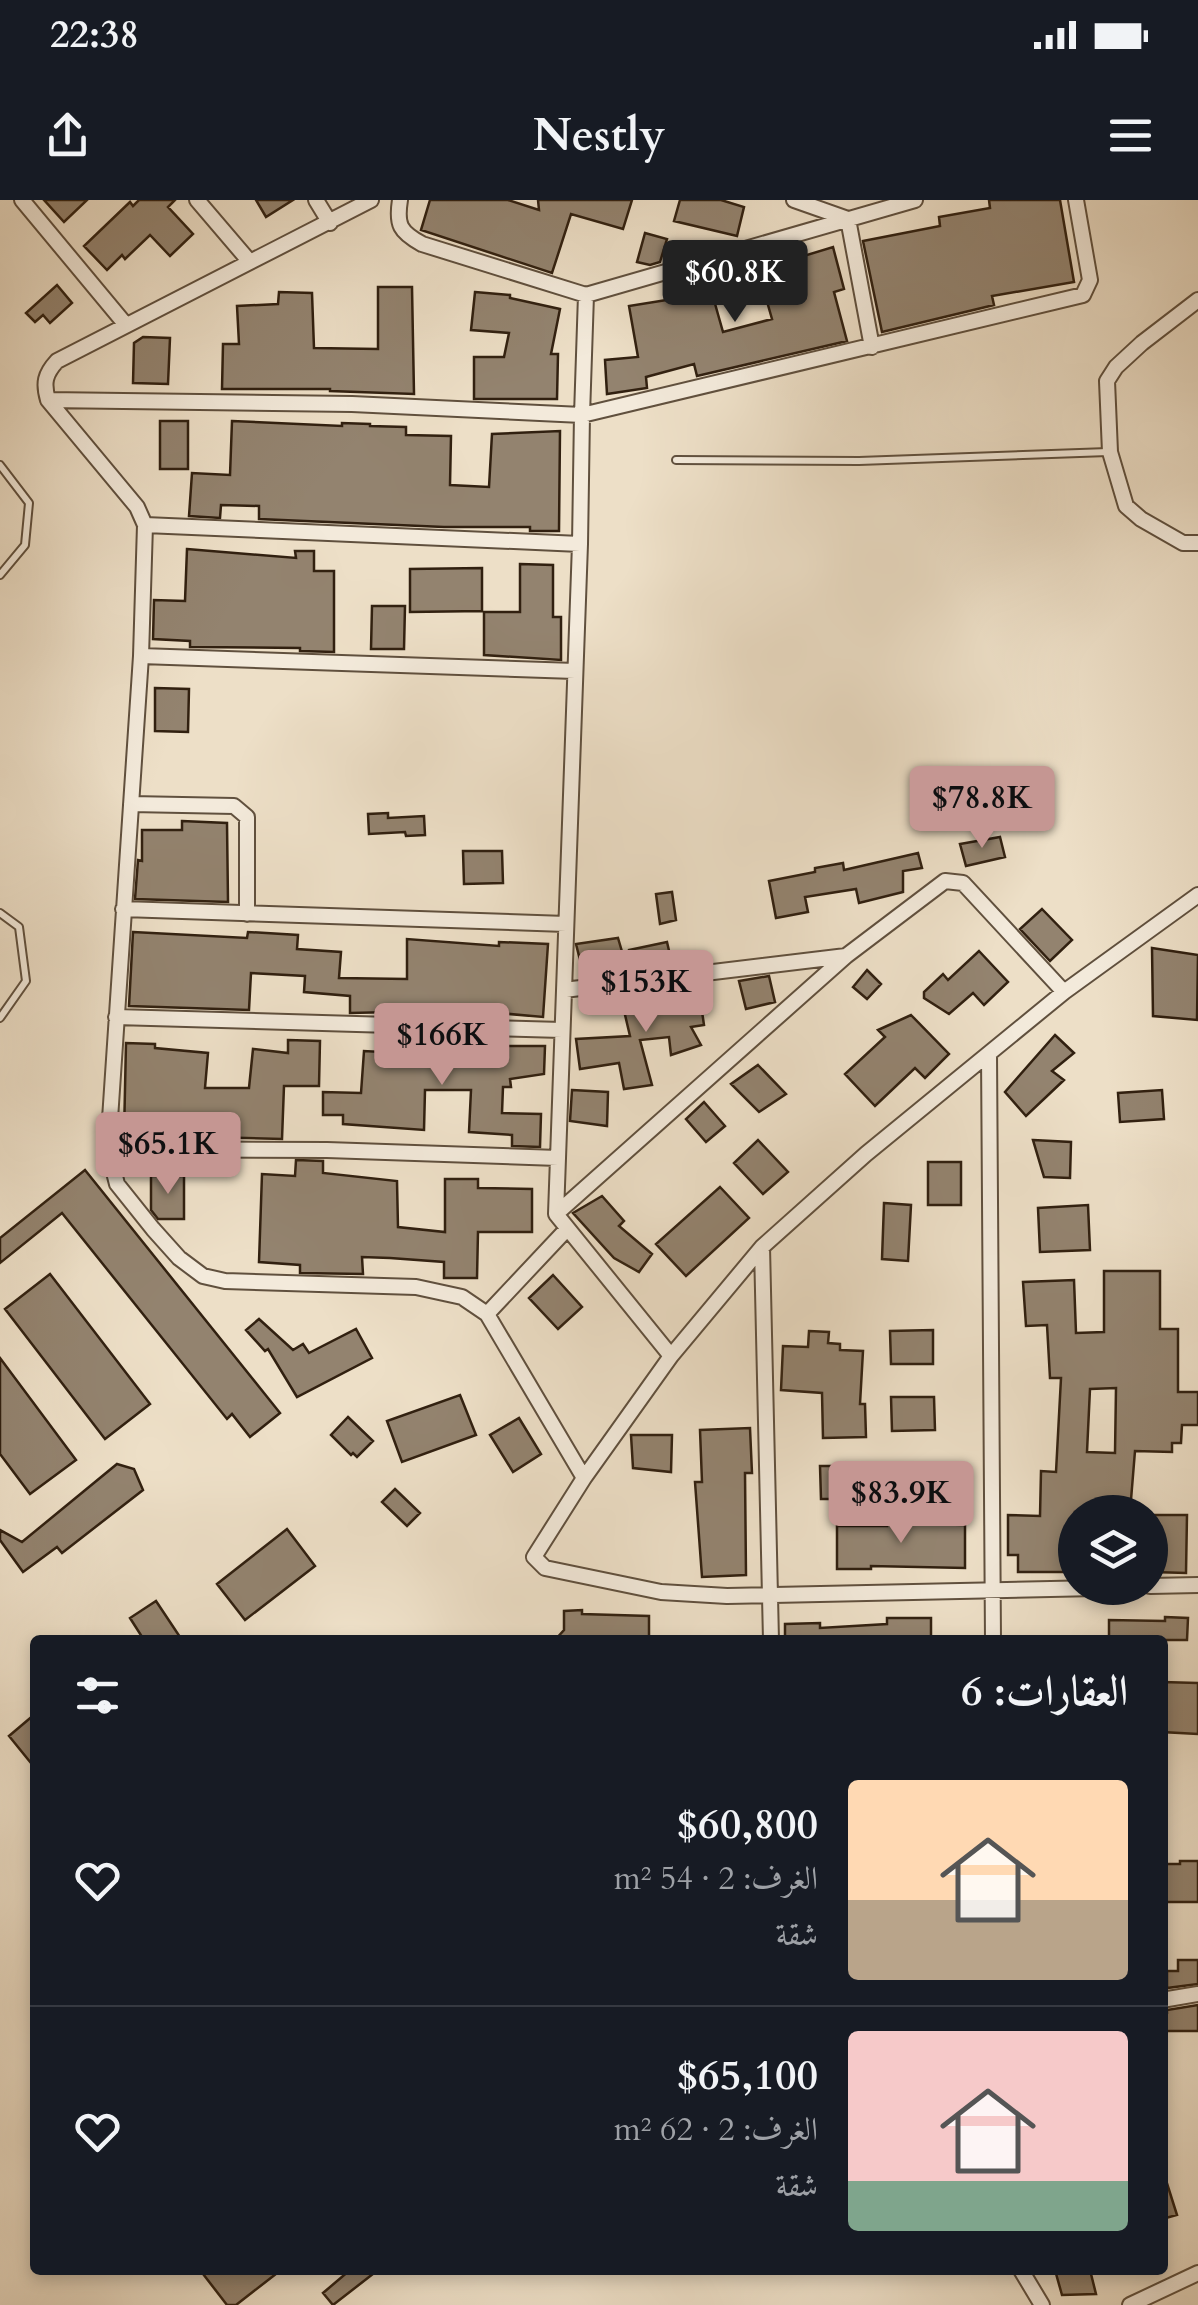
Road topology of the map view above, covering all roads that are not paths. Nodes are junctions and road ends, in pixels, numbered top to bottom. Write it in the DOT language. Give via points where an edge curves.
graph roads {
  1 [pos="22,200"];
  2 [pos="197,200"];
  3 [pos="316,200"];
  4 [pos="371,200"];
  5 [pos="400,200"];
  6 [pos="794,200"];
  7 [pos="915,200"];
  8 [pos="1076,200"];
  9 [pos="848,219"];
  10 [pos="330,223"];
  11 [pos="250,262"];
  12 [pos="586,295"];
  13 [pos="1198,300"];
  14 [pos="126,325"];
  15 [pos="872,347"];
  16 [pos="48,400"];
  17 [pos="582,415"];
  18 [pos="1110,452"];
  19 [pos="676,460"];
  20 [pos="0,465"];
  21 [pos="144,525"];
  22 [pos="1198,543"];
  23 [pos="580,544"];
  24 [pos="0,575"];
  25 [pos="141,656"];
  26 [pos="575,671"];
  27 [pos="131,804"];
  28 [pos="1198,896"];
  29 [pos="123,909"];
  30 [pos="0,913"];
  31 [pos="247,914"];
  32 [pos="566,924"];
  33 [pos="846,956"];
  34 [pos="564,990"];
  35 [pos="1064,992"];
  36 [pos="116,1017"];
  37 [pos="0,1018"];
  38 [pos="562,1030"];
  39 [pos="989,1054"];
  40 [pos="108,1149"];
  41 [pos="558,1158"];
  42 [pos="556,1214"];
  43 [pos="566,1230"];
  44 [pos="762,1247"];
  45 [pos="487,1314"];
  46 [pos="671,1356"];
  47 [pos="584,1478"];
  48 [pos="1198,1585"];
  49 [pos="1168,1586"];
  50 [pos="1058,1589"];
  51 [pos="993,1590"];
  52 [pos="772,1593"];
  53 [pos="771,1635"];
  54 [pos="994,1635"];
  55 [pos="1198,1994"];
  56 [pos="1168,1999"];
  57 [pos="1198,2273"];
  58 [pos="1025,2275"];
  59 [pos="1042,2305"];
  60 [pos="1130,2305"];
  1 -- 14 [label="street"];
  2 -- 11 [label="street"];
  3 -- 10 [label="street"];
  4 -- 10 [label="street"];
  5 -- 12 [label="street" via="397,222 422,244"];
  6 -- 9 [label="street"];
  7 -- 9 [label="street"];
  8 -- 15 [label="street" via="1090,280 1083,295"];
  9 -- 12 [label="street"];
  9 -- 15 [label="street"];
  10 -- 11 [label="street"];
  11 -- 14 [label="street"];
  12 -- 17 [label="street"];
  13 -- 18 [label="street" via="1107,380"];
  14 -- 16 [label="street" via="57,361 47,372"];
  15 -- 17 [label="street"];
  16 -- 17 [label="street"];
  16 -- 21 [label="street" via="137,507"];
  17 -- 23 [label="street"];
  18 -- 19 [label="lane"];
  18 -- 22 [label="street" via="1126,506 1183,544"];
  20 -- 24 [label="lane" via="29,502 26,545"];
  21 -- 23 [label="street"];
  21 -- 25 [label="street"];
  23 -- 26 [label="street"];
  25 -- 26 [label="street"];
  25 -- 27 [label="street"];
  26 -- 32 [label="street"];
  27 -- 29 [label="street"];
  27 -- 31 [label="street" via="243,811"];
  28 -- 35 [label="street"];
  29 -- 31 [label="street"];
  29 -- 36 [label="street"];
  30 -- 37 [label="lane" via="18,926 26,981"];
  31 -- 32 [label="street"];
  32 -- 34 [label="street"];
  33 -- 34 [label="street"];
  33 -- 35 [label="street" via="954,880"];
  33 -- 42 [label="street"];
  34 -- 38 [label="street"];
  35 -- 39 [label="street"];
  36 -- 38 [label="street"];
  36 -- 40 [label="street"];
  38 -- 41 [label="street"];
  39 -- 44 [label="street"];
  39 -- 51 [label="street"];
  40 -- 41 [label="street"];
  40 -- 45 [label="street" via="117,1184 179,1258 203,1276 416,1287 462,1296"];
  41 -- 42 [label="street"];
  42 -- 43 [label="street"];
  43 -- 45 [label="street"];
  43 -- 46 [label="street"];
  44 -- 46 [label="street"];
  44 -- 52 [label="street"];
  45 -- 47 [label="street"];
  46 -- 47 [label="street"];
  47 -- 52 [label="street" via="534,1558 546,1568 661,1592"];
  48 -- 49 [label="street"];
  50 -- 51 [label="street"];
  51 -- 52 [label="street"];
  51 -- 54 [label="street"];
  52 -- 53 [label="street"];
  55 -- 56 [label="street"];
  57 -- 60 [label="street"];
  58 -- 59 [label="street"];
}
